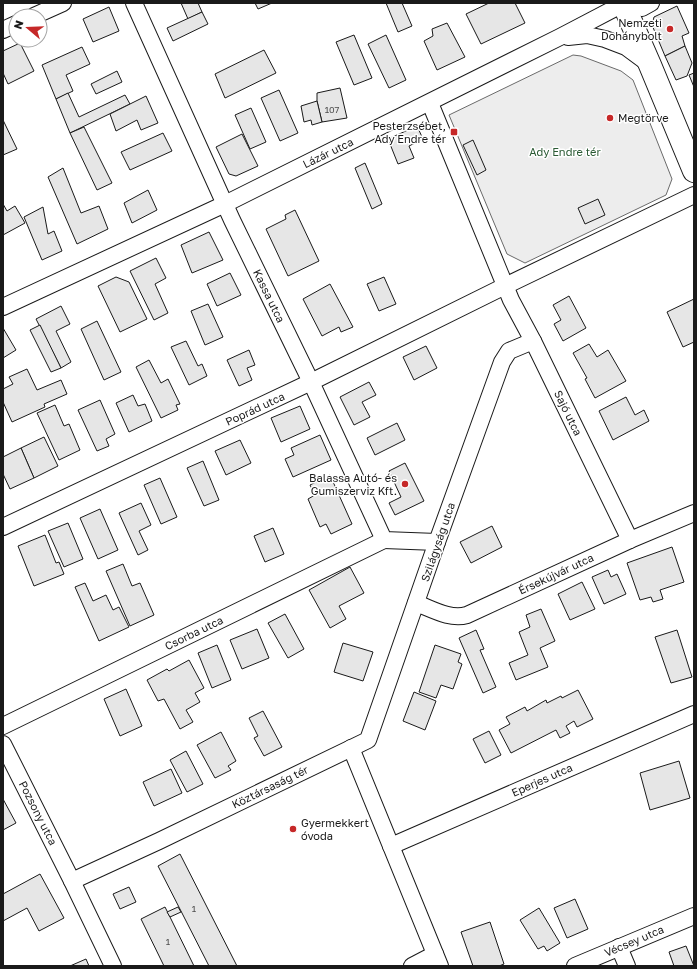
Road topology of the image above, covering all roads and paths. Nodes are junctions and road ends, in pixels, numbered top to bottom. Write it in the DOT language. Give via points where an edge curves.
graph roads {
  1 [pos="63,3"];
  2 [pos="134,3"];
  3 [pos="623,3"];
  4 [pos="651,3"];
  5 [pos="48,10"];
  6 [pos="560,37"];
  7 [pos="650,65"];
  8 [pos="430,103"];
  9 [pos="694,171"];
  10 [pos="694,195"];
  11 [pos="225,204"];
  12 [pos="505,286"];
  13 [pos="3,307"];
  14 [pos="533,341"];
  15 [pos="311,382"];
  16 [pos="694,513"];
  17 [pos="3,527"];
  18 [pos="384,540"];
  19 [pos="630,540"];
  20 [pos="437,542"];
  21 [pos="416,603"];
  22 [pos="694,714"];
  23 [pos="3,726"];
  24 [pos="3,744"];
  25 [pos="351,748"];
  26 [pos="391,846"];
  27 [pos="72,881"];
  28 [pos="694,916"];
  29 [pos="618,947"];
  30 [pos="438,960"];
  31 [pos="113,966"];
  32 [pos="412,966"];
  33 [pos="574,966"];
  34 [pos="627,966"];
  1 -- 5 [label="street"];
  2 -- 11 [label="street, Kassa utca"];
  3 -- 4 [label="street" via="642,8"];
  3 -- 6 [label="street, Lázár utca"];
  3 -- 7 [label="street"];
  6 -- 7 [label="street" via="588,35 605,39 626,47"];
  6 -- 8 [label="street, Lázár utca"];
  7 -- 9 [label="street"];
  8 -- 11 [label="street, Lázár utca"];
  8 -- 12 [label="street"];
  10 -- 12 [label="street"];
  11 -- 13 [label="street, Lázár utca"];
  11 -- 15 [label="street, Kassa utca"];
  12 -- 14 [label="street, Sajó utca"];
  12 -- 15 [label="street, Poprád utca"];
  14 -- 19 [label="street, Sajó utca"];
  14 -- 20 [label="street, Szilágyság utca" via="509,351 502,362"];
  15 -- 17 [label="street, Poprád utca"];
  15 -- 18 [label="street, Kassa utca"];
  16 -- 19 [label="street, Érsekújvár utca"];
  18 -- 20 [label="street"];
  18 -- 23 [label="street, Csorba utca"];
  19 -- 21 [label="street, Érsekújvár utca" via="467,615 450,615"];
  20 -- 21 [label="street, Szilágyság utca"];
  21 -- 25 [label="street, Szilágyság utca" via="368,740"];
  22 -- 26 [label="street, Eperjes utca"];
  24 -- 27 [label="street, Pozsony utca"];
  25 -- 26 [label="street"];
  25 -- 27 [label="street, Köztársaság tér"];
  26 -- 30 [label="street"];
  27 -- 31 [label="street"];
  28 -- 29 [label="street, Vécsey utca"];
  29 -- 33 [label="street, Vécsey utca"];
  29 -- 34 [label="street"];
  30 -- 32 [label="street"];
}
